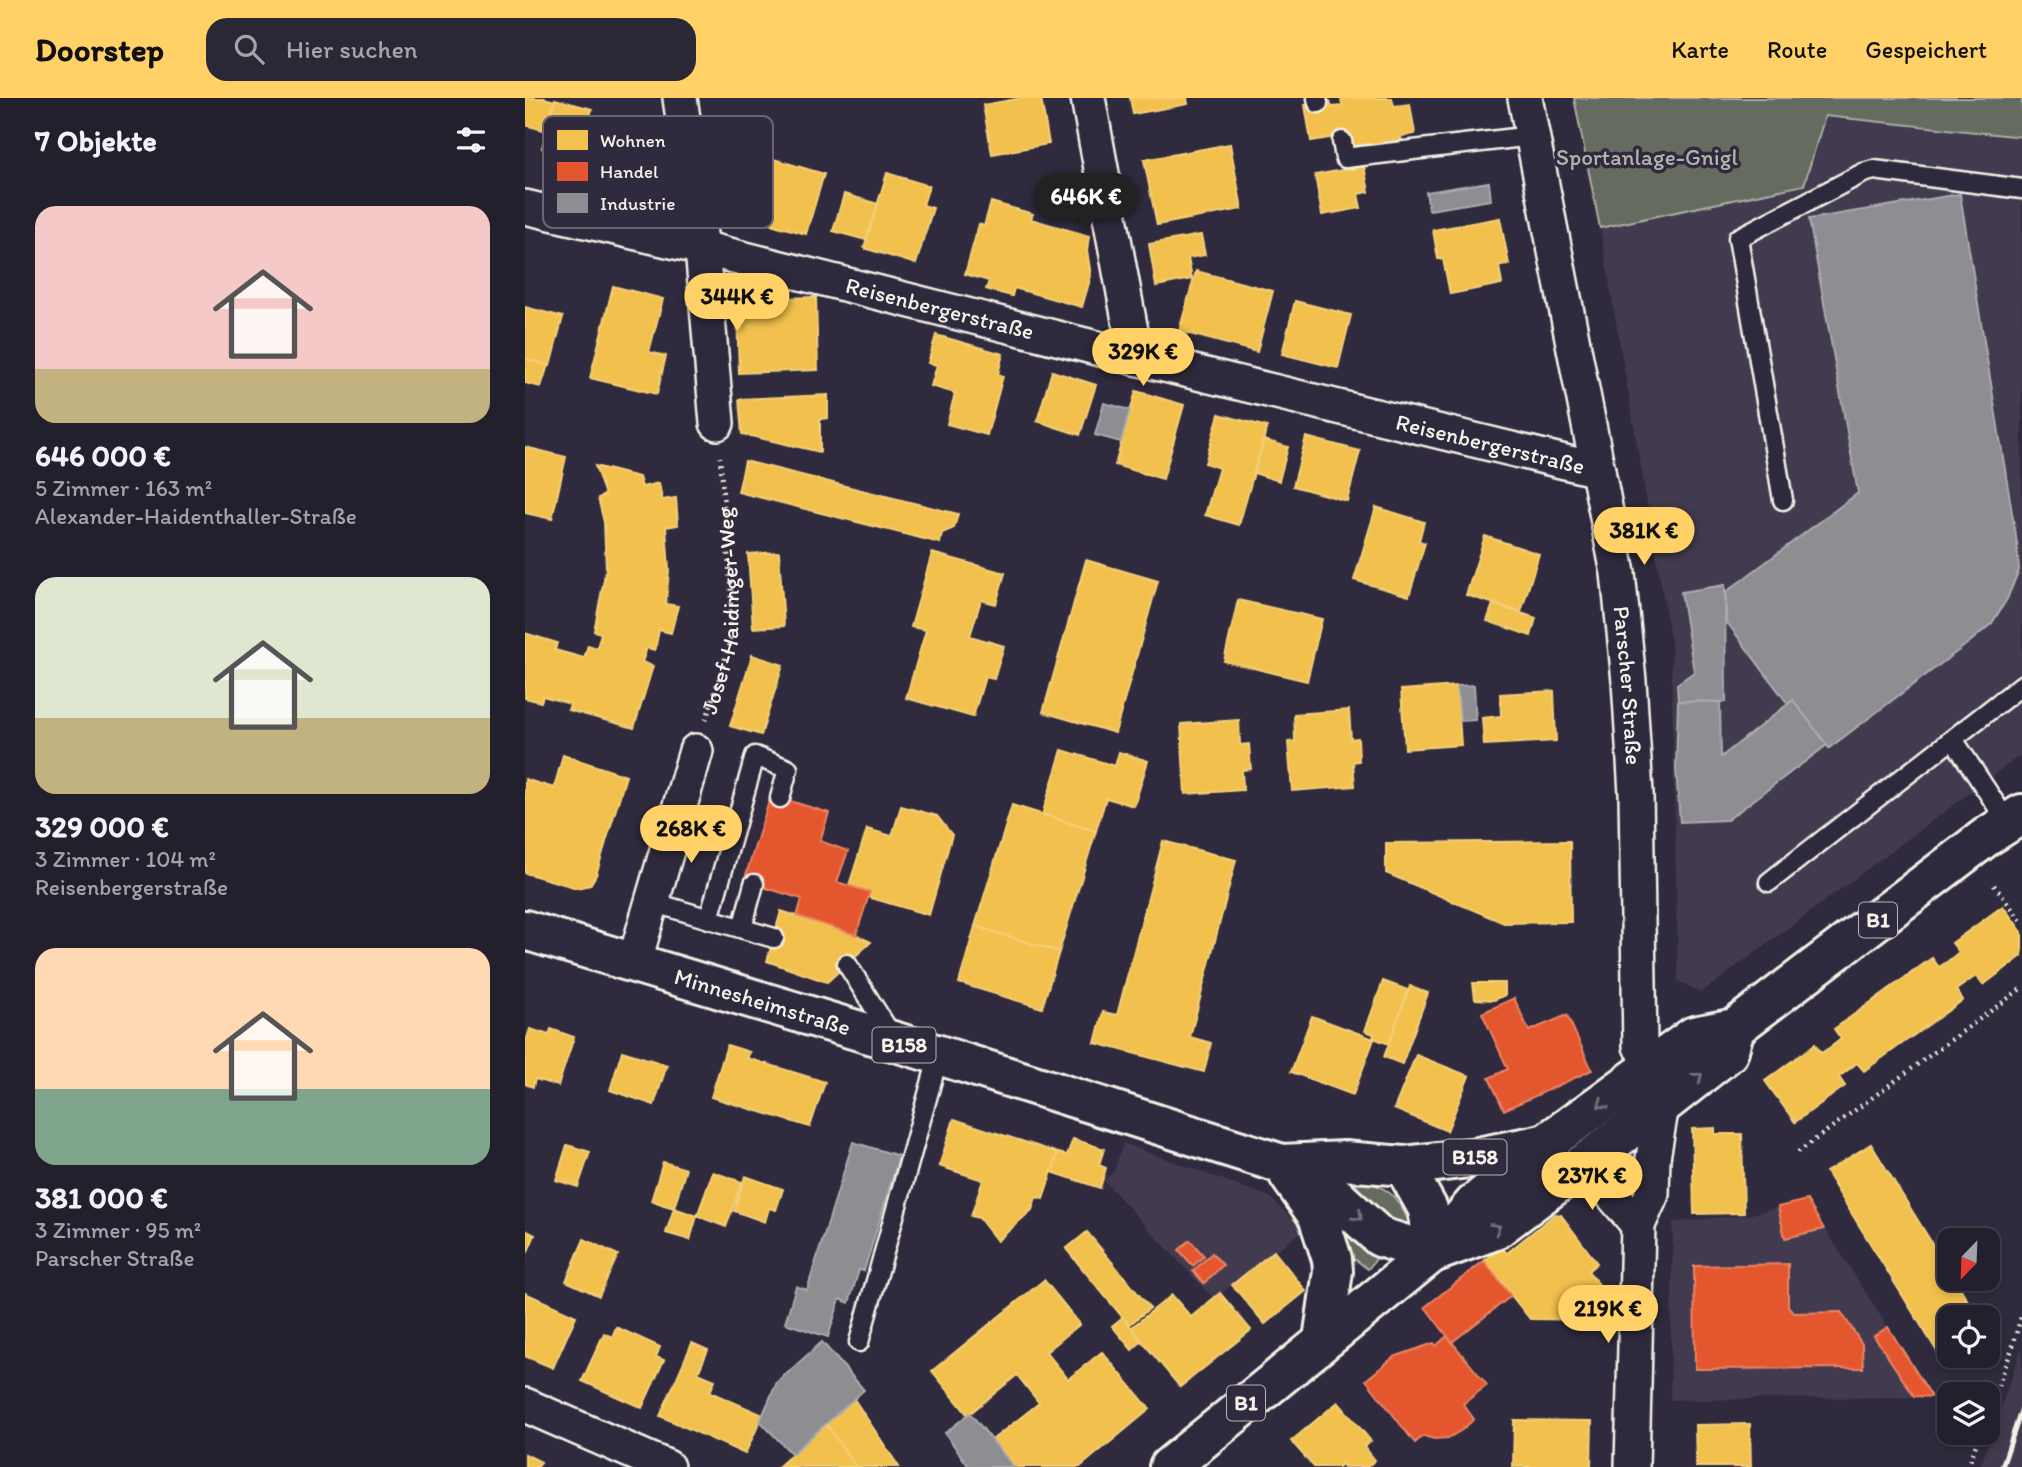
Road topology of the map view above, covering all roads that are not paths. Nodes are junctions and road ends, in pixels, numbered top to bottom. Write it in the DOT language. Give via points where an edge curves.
graph roads {
  1 [pos="680,98"];
  2 [pos="1089,98"];
  3 [pos="1525,98"];
  4 [pos="683,116"];
  5 [pos="1532,136"];
  6 [pos="1342,141"];
  7 [pos="2022,189"];
  8 [pos="525,207"];
  9 [pos="543,211"];
  10 [pos="616,228"];
  11 [pos="699,228"];
  12 [pos="702,248"];
  13 [pos="1136,358"];
  14 [pos="717,423"];
  15 [pos="1598,470"];
  16 [pos="1783,500"];
  17 [pos="2022,685"];
  18 [pos="1953,739"];
  19 [pos="696,751"];
  20 [pos="780,797"];
  21 [pos="2015,819"];
  22 [pos="1769,882"];
  23 [pos="754,884"];
  24 [pos="652,902"];
  25 [pos="709,919"];
  26 [pos="742,928"];
  27 [pos="525,930"];
  28 [pos="773,938"];
  29 [pos="634,963"];
  30 [pos="847,964"];
  31 [pos="1735,1028"];
  32 [pos="896,1042"];
  33 [pos="939,1055"];
  34 [pos="1657,1065"];
  35 [pos="1662,1105"];
  36 [pos="1545,1144"];
  37 [pos="1282,1164"];
  38 [pos="1582,1164"];
  39 [pos="1404,1166"];
  40 [pos="1638,1225"];
  41 [pos="1432,1253"];
  42 [pos="1323,1340"];
  43 [pos="859,1342"];
  44 [pos="525,1405"];
  45 [pos="667,1467"];
  46 [pos="1170,1467"];
  47 [pos="1632,1467"];
  1 -- 4 [label="street"];
  2 -- 13 [label="street"];
  3 -- 5 [label="street, Parscher Straße"];
  5 -- 6 [label="lane" via="1345,158"];
  5 -- 15 [label="street, Parscher Straße"];
  7 -- 16 [label="lane" via="1874,170 1738,239"];
  8 -- 9 [label="street, Reisenbergerstraße"];
  10 -- 12 [label="street, Reisenbergerstraße"];
  11 -- 12 [label="street"];
  12 -- 13 [label="street, Reisenbergerstraße"];
  12 -- 14 [label="street"];
  13 -- 15 [label="street, Reisenbergerstraße"];
  15 -- 34 [label="street, Parscher Straße" via="1618,573 1629,681 1636,793 1640,1046"];
  17 -- 18 [label="lane"];
  18 -- 21 [label="lane"];
  18 -- 22 [label="lane"];
  19 -- 24 [label="street"];
  20 -- 25 [label="lane" via="788,769 755,756"];
  21 -- 31 [label="main road, B1"];
  23 -- 26 [label="lane"];
  24 -- 25 [label="lane"];
  24 -- 29 [label="street"];
  25 -- 26 [label="lane"];
  26 -- 28 [label="lane"];
  27 -- 29 [label="main road, Minnesheimstraße / B158"];
  29 -- 32 [label="main road, Minnesheimstraße / B158"];
  30 -- 32 [label="lane"];
  31 -- 34 [label="main road, B1" via="1694,1036"];
  35 -- 31 [label="main road, B1, one-way" via="1728,1053"];
  32 -- 33 [label="main road, Minnesheimstraße / B158"];
  33 -- 37 [label="main road, Minnesheimstraße / B158"];
  33 -- 43 [label="lane"];
  34 -- 36 [label="main road, B1, one-way"];
  35 -- 38 [label="main road, B1"];
  35 -- 40 [label="street" via="1652,1194"];
  36 -- 39 [label="main road, Minnesheimstraße / B158"];
  36 -- 41 [label="main road, B1" via="1474,1204"];
  37 -- 39 [label="main road, Minnesheimstraße / B158" via="1344,1161"];
  37 -- 41 [label="main road, Minnesheimstraße / B158, one-way" via="1331,1192 1380,1237"];
  37 -- 42 [label="main road" via="1318,1216 1332,1259"];
  38 -- 40 [label="street"];
  41 -- 38 [label="main road, B1, one-way" via="1495,1230"];
  39 -- 41 [label="main road, B158" via="1428,1209"];
  40 -- 47 [label="street"];
  41 -- 42 [label="main road, B1"];
  42 -- 46 [label="main road, B1"];
  44 -- 45 [label="street"];
}
